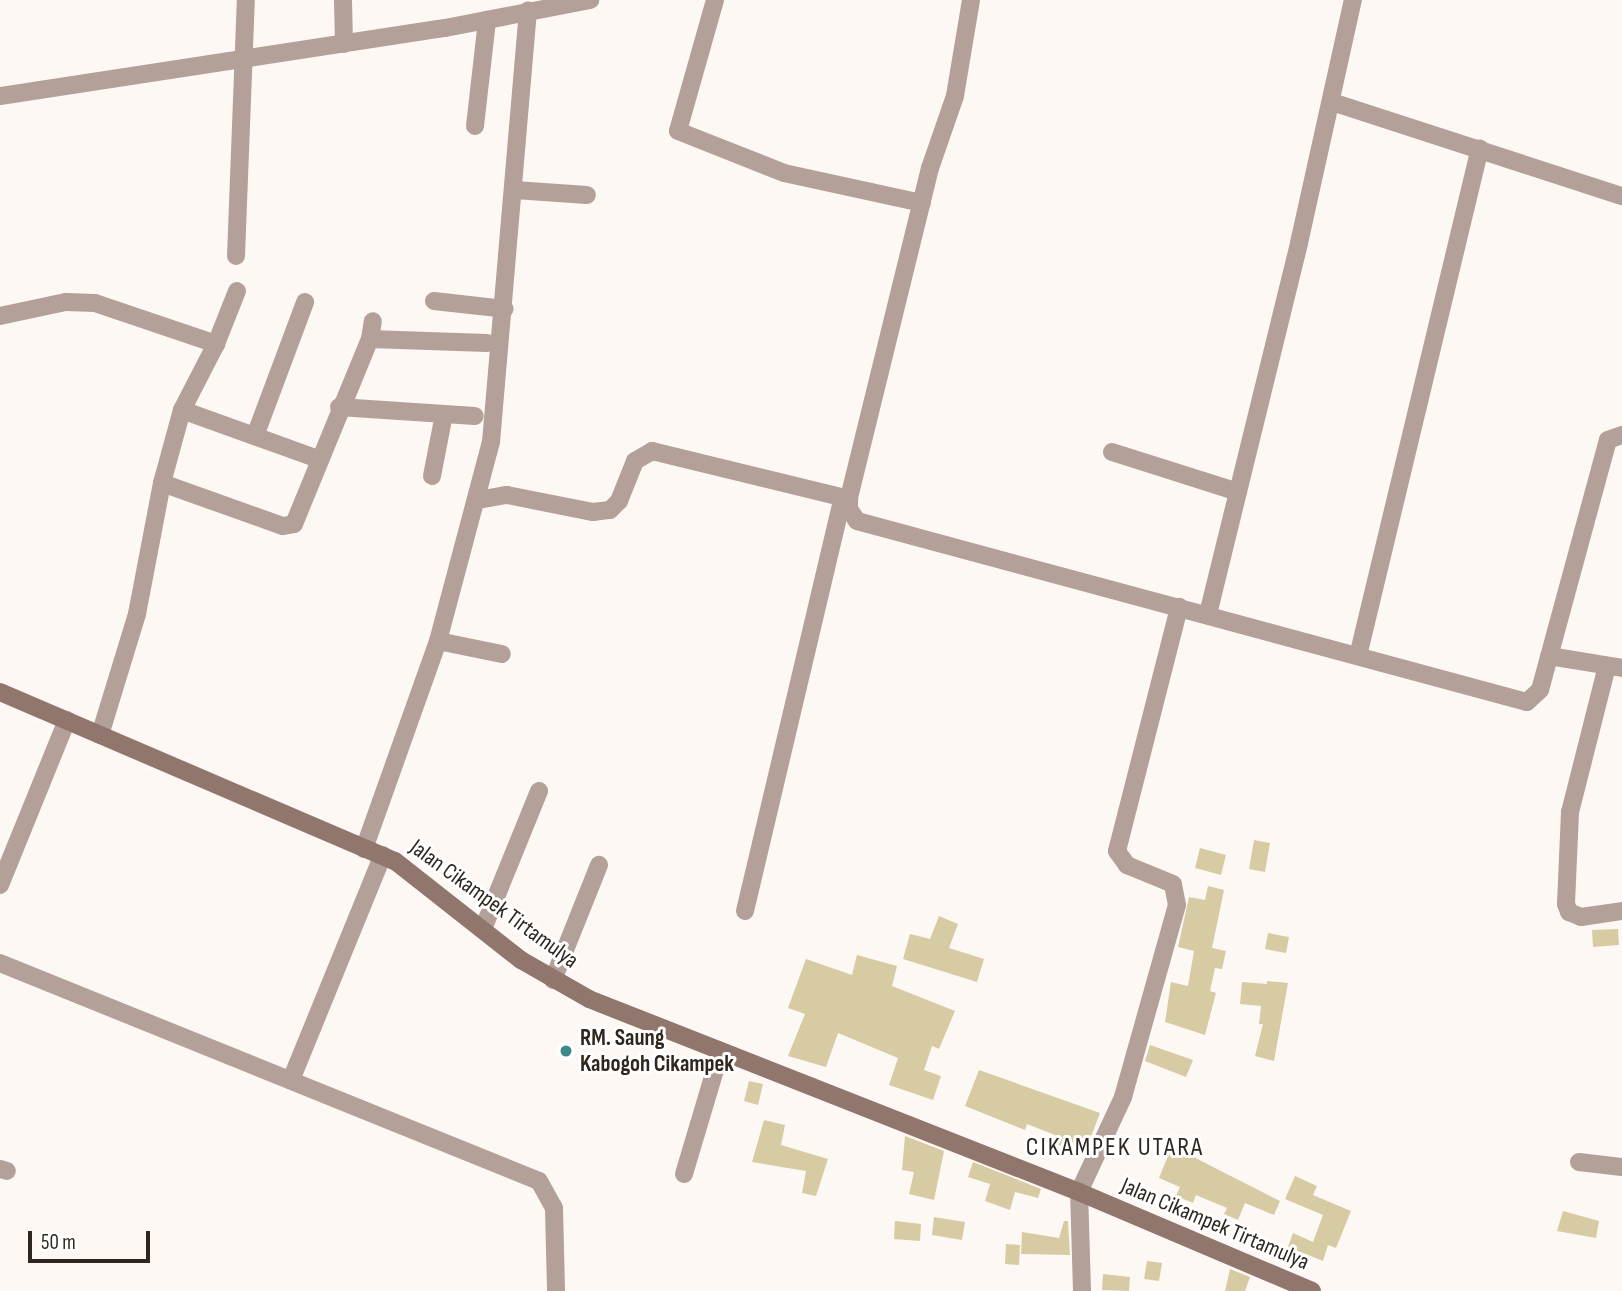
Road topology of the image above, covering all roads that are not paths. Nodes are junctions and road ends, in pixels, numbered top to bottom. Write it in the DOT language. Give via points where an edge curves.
graph roads {
  1 [pos="246,0"];
  2 [pos="343,0"];
  3 [pos="590,0"];
  4 [pos="715,0"];
  5 [pos="971,0"];
  6 [pos="1353,0"];
  7 [pos="536,7"];
  8 [pos="487,20"];
  9 [pos="344,44"];
  10 [pos="246,59"];
  11 [pos="0,96"];
  12 [pos="1332,102"];
  13 [pos="475,126"];
  14 [pos="1480,148"];
  15 [pos="515,190"];
  16 [pos="587,195"];
  17 [pos="1622,195"];
  18 [pos="922,203"];
  19 [pos="236,256"];
  20 [pos="237,291"];
  21 [pos="434,301"];
  22 [pos="304,302"];
  23 [pos="505,309"];
  24 [pos="0,316"];
  25 [pos="487,343"];
  26 [pos="216,344"];
  27 [pos="339,407"];
  28 [pos="183,410"];
  29 [pos="444,414"];
  30 [pos="475,416"];
  31 [pos="1622,435"];
  32 [pos="255,436"];
  33 [pos="1112,452"];
  34 [pos="318,459"];
  35 [pos="432,476"];
  36 [pos="162,483"];
  37 [pos="1238,492"];
  38 [pos="846,498"];
  39 [pos="478,500"];
  40 [pos="1179,607"];
  41 [pos="1208,614"];
  42 [pos="438,641"];
  43 [pos="502,654"];
  44 [pos="1358,656"];
  45 [pos="1549,656"];
  46 [pos="1614,667"];
  47 [pos="0,692"];
  48 [pos="67,720"];
  49 [pos="100,735"];
  50 [pos="539,791"];
  51 [pos="364,849"];
  52 [pos="383,855"];
  53 [pos="599,865"];
  54 [pos="2,874"];
  55 [pos="745,911"];
  56 [pos="1622,911"];
  57 [pos="483,929"];
  58 [pos="0,963"];
  59 [pos="554,980"];
  60 [pos="720,1053"];
  61 [pos="291,1080"];
  62 [pos="1579,1162"];
  63 [pos="1622,1167"];
  64 [pos="684,1174"];
  65 [pos="1079,1192"];
  66 [pos="556,1291"];
  67 [pos="1083,1291"];
  68 [pos="1312,1291"];
  1 -- 10 [label="street"];
  2 -- 9 [label="street"];
  3 -- 7 [label="street"];
  4 -- 18 [label="street" via="678,131 783,173"];
  5 -- 18 [label="street" via="955,96"];
  6 -- 12 [label="street"];
  7 -- 8 [label="street"];
  7 -- 15 [label="street"];
  8 -- 9 [label="street"];
  8 -- 13 [label="street"];
  9 -- 10 [label="street"];
  10 -- 11 [label="street"];
  10 -- 19 [label="street"];
  12 -- 14 [label="street"];
  12 -- 37 [label="street"];
  14 -- 17 [label="street"];
  14 -- 44 [label="street"];
  15 -- 16 [label="street"];
  15 -- 23 [label="street"];
  18 -- 38 [label="street"];
  20 -- 26 [label="street"];
  21 -- 23 [label="street"];
  22 -- 32 [label="street"];
  23 -- 39 [label="street" via="491,442"];
  24 -- 26 [label="street" via="66,302 95,303"];
  25 -- 27 [label="street" via="371,330"];
  26 -- 28 [label="street"];
  27 -- 29 [label="street"];
  27 -- 34 [label="street"];
  28 -- 32 [label="street"];
  28 -- 36 [label="street"];
  29 -- 30 [label="street"];
  29 -- 35 [label="street"];
  31 -- 45 [label="street" via="1608,440"];
  32 -- 34 [label="street"];
  33 -- 37 [label="street"];
  34 -- 36 [label="street" via="298,515 288,527"];
  36 -- 49 [label="street" via="137,614"];
  37 -- 41 [label="street"];
  38 -- 39 [label="street" via="652,451 635,461 619,501 610,510 593,512 507,495"];
  38 -- 40 [label="street" via="857,521"];
  38 -- 55 [label="street"];
  39 -- 42 [label="street"];
  40 -- 41 [label="street"];
  40 -- 65 [label="street" via="1117,851 1127,865 1173,884 1177,905 1123,1097"];
  41 -- 44 [label="street"];
  42 -- 43 [label="street"];
  42 -- 51 [label="street"];
  44 -- 45 [label="street" via="1521,702 1537,697"];
  45 -- 46 [label="street"];
  46 -- 56 [label="street" via="1570,812 1566,904 1569,912 1581,917"];
  47 -- 48 [label="street, Jalan Cikampek Tirtamulya"];
  48 -- 49 [label="street, Jalan Cikampek Tirtamulya"];
  48 -- 54 [label="street"];
  49 -- 51 [label="street, Jalan Cikampek Tirtamulya"];
  50 -- 57 [label="street"];
  51 -- 52 [label="street, Jalan Cikampek Tirtamulya"];
  52 -- 57 [label="street, Jalan Cikampek Tirtamulya" via="411,871"];
  52 -- 61 [label="street"];
  53 -- 59 [label="street"];
  57 -- 59 [label="street, Jalan Cikampek Tirtamulya"];
  58 -- 61 [label="street"];
  59 -- 60 [label="street, Jalan Cikampek Tirtamulya" via="616,1012"];
  60 -- 64 [label="street"];
  60 -- 65 [label="street, Jalan Cikampek Tirtamulya"];
  61 -- 66 [label="street" via="546,1186 554,1208"];
  62 -- 63 [label="street"];
  65 -- 67 [label="street"];
  65 -- 68 [label="street, Jalan Cikampek Tirtamulya"];
}
